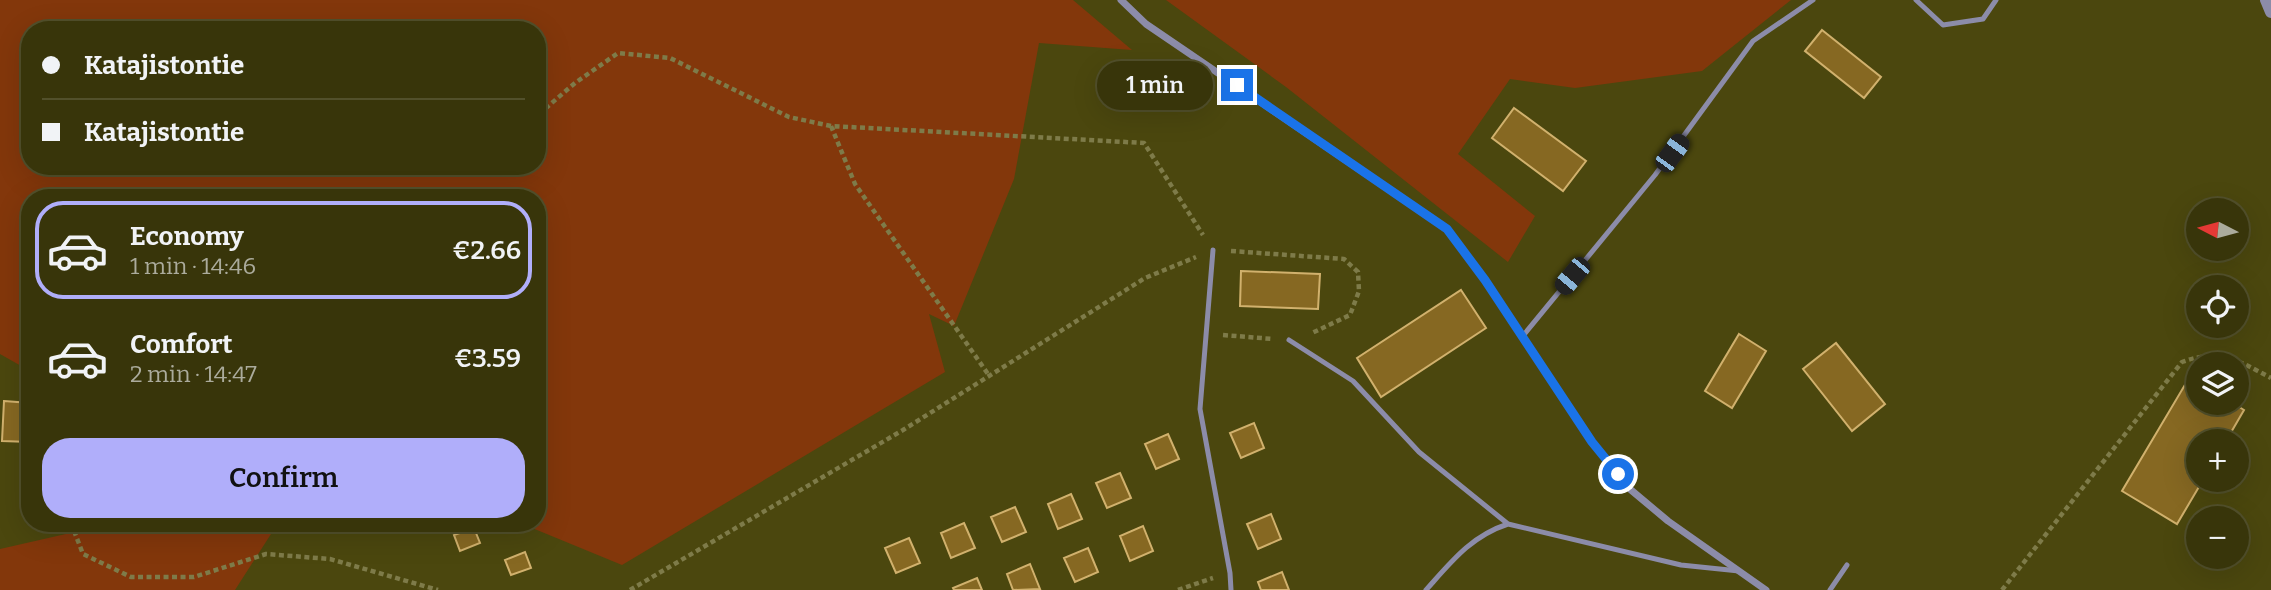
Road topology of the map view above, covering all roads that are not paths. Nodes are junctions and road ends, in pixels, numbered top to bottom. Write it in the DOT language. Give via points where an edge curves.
graph roads {
  1 [pos="1121,0"];
  2 [pos="1813,0"];
  3 [pos="1916,0"];
  4 [pos="1996,0"];
  5 [pos="2266,0"];
  6 [pos="2271,12"];
  7 [pos="1213,250"];
  8 [pos="1522,337"];
  9 [pos="1289,341"];
  10 [pos="1508,524"];
  11 [pos="1847,565"];
  12 [pos="1740,571"];
  13 [pos="1231,590"];
  14 [pos="1426,590"];
  15 [pos="1766,590"];
  16 [pos="1830,590"];
  1 -- 8 [label="street" via="1146,24 1447,229"];
  2 -- 8 [label="lane" via="1753,41 1655,175"];
  3 -- 4 [label="lane" via="1943,25 1983,19"];
  5 -- 6 [label="street"];
  7 -- 13 [label="lane" via="1200,409"];
  8 -- 12 [label="street" via="1592,442 1631,490"];
  9 -- 10 [label="lane" via="1353,381 1419,452"];
  10 -- 12 [label="lane" via="1681,565"];
  10 -- 14 [label="lane" via="1487,531 1457,555"];
  11 -- 16 [label="lane"];
  12 -- 15 [label="street"];
}
